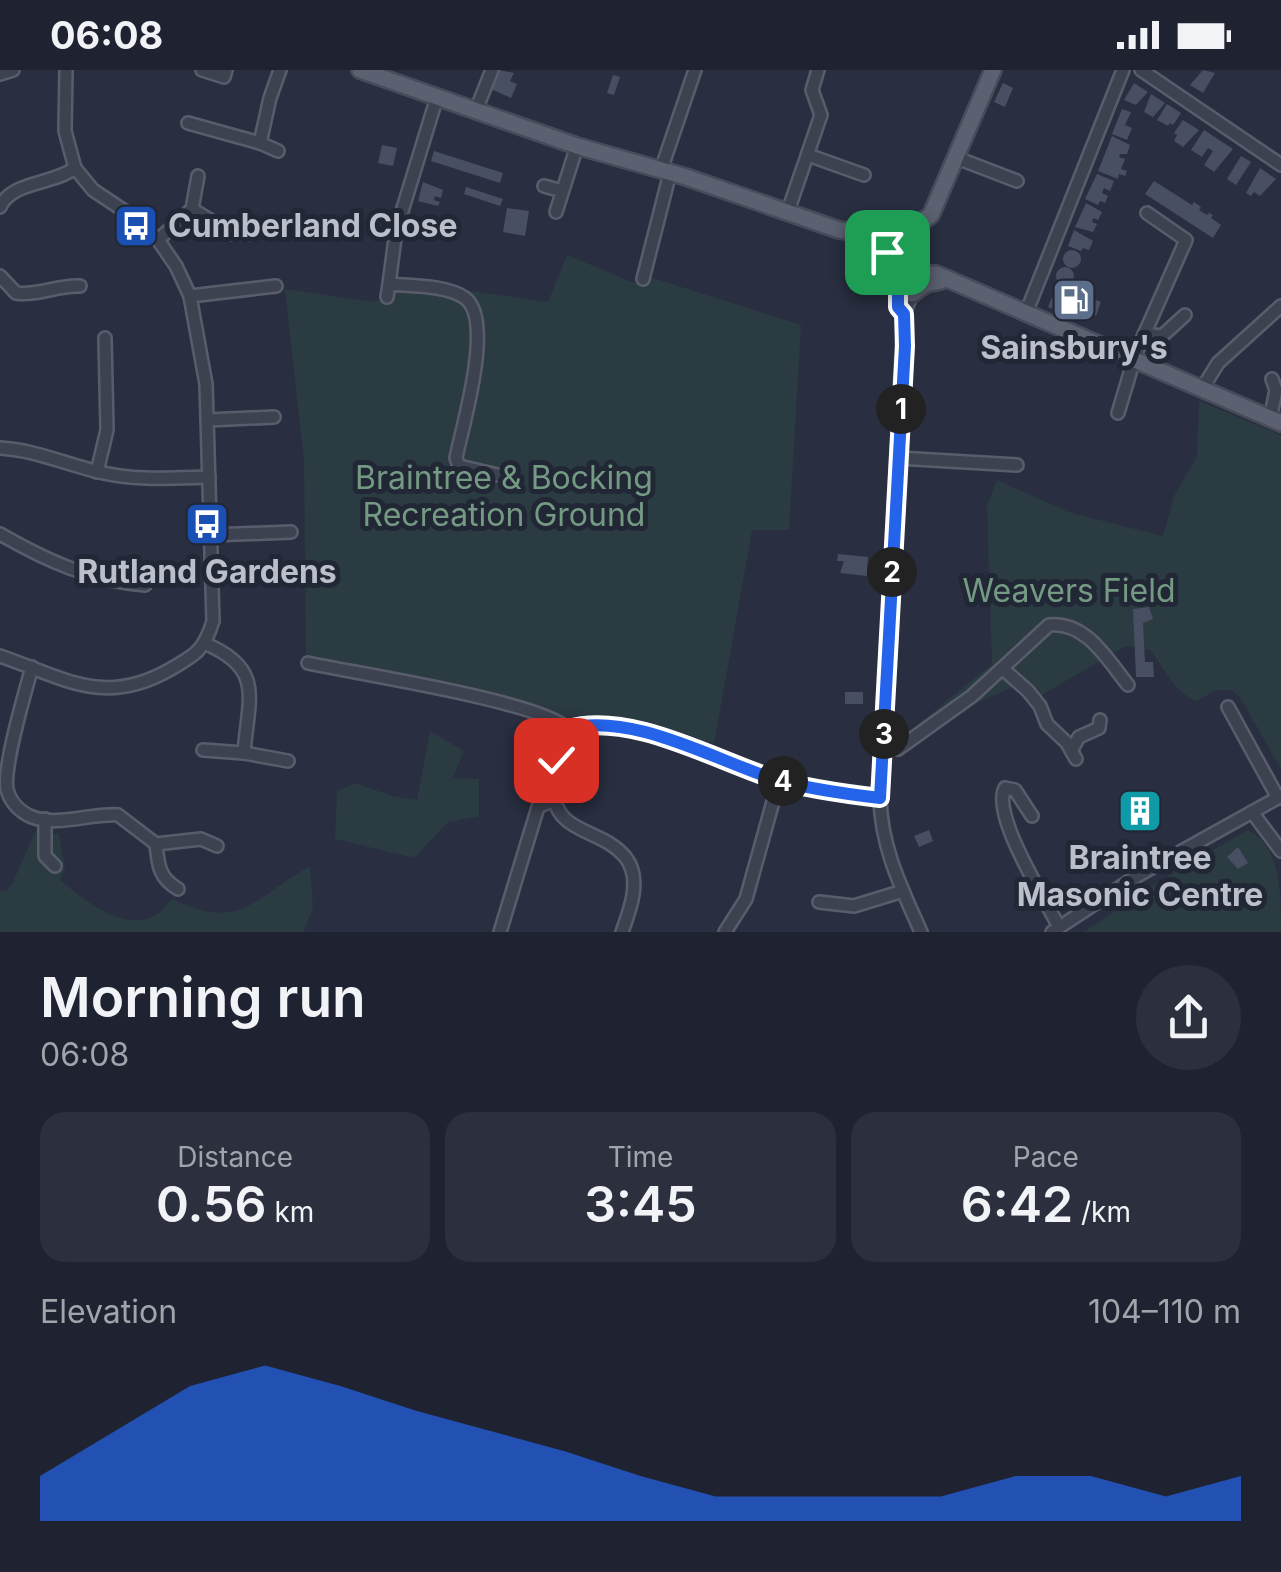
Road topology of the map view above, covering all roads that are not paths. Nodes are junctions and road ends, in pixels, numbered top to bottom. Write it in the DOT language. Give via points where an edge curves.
graph roads {
  1 [pos="12,70"];
  2 [pos="66,70"];
  3 [pos="202,70"];
  4 [pos="226,70"];
  5 [pos="280,70"];
  6 [pos="360,70"];
  7 [pos="492,70"];
  8 [pos="694,70"];
  9 [pos="818,70"];
  10 [pos="993,70"];
  11 [pos="1123,70"];
  12 [pos="1141,70"];
  13 [pos="0,74"];
  14 [pos="438,97"];
  15 [pos="476,110"];
  16 [pos="188,124"];
  17 [pos="260,144"];
  18 [pos="577,146"];
  19 [pos="278,152"];
  20 [pos="808,155"];
  21 [pos="957,158"];
  22 [pos="1281,165"];
  23 [pos="75,168"];
  24 [pos="666,172"];
  25 [pos="864,175"];
  26 [pos="198,176"];
  27 [pos="1016,181"];
  28 [pos="544,186"];
  29 [pos="562,191"];
  30 [pos="0,206"];
  31 [pos="192,209"];
  32 [pos="788,211"];
  33 [pos="556,212"];
  34 [pos="1147,213"];
  35 [pos="929,218"];
  36 [pos="250,234"];
  37 [pos="158,240"];
  38 [pos="893,245"];
  39 [pos="916,249"];
  40 [pos="0,276"];
  41 [pos="642,279"];
  42 [pos="912,282"];
  43 [pos="388,284"];
  44 [pos="80,286"];
  45 [pos="276,286"];
  46 [pos="190,296"];
  47 [pos="387,298"];
  48 [pos="1281,306"];
  49 [pos="1026,313"];
  50 [pos="1185,315"];
  51 [pos="1144,334"];
  52 [pos="105,338"];
  53 [pos="1134,360"];
  54 [pos="1272,379"];
  55 [pos="1202,389"];
  56 [pos="1118,412"];
  57 [pos="274,416"];
  58 [pos="208,420"];
  59 [pos="1276,421"];
  60 [pos="0,448"];
  61 [pos="898,458"];
  62 [pos="1017,464"];
  63 [pos="97,472"];
  64 [pos="502,476"];
  65 [pos="209,477"];
  66 [pos="291,532"];
  67 [pos="0,534"];
  68 [pos="212,535"];
  69 [pos="146,585"];
  70 [pos="206,644"];
  71 [pos="0,656"];
  72 [pos="1014,660"];
  73 [pos="308,663"];
  74 [pos="32,667"];
  75 [pos="1002,669"];
  76 [pos="1020,683"];
  77 [pos="1128,685"];
  78 [pos="1228,708"];
  79 [pos="1100,720"];
  80 [pos="568,729"];
  81 [pos="883,747"];
  82 [pos="204,750"];
  83 [pos="244,753"];
  84 [pos="288,761"];
  85 [pos="778,780"];
  86 [pos="4,793"];
  87 [pos="1279,797"];
  88 [pos="880,798"];
  89 [pos="554,800"];
  90 [pos="1252,812"];
  91 [pos="1032,816"];
  92 [pos="45,819"];
  93 [pos="156,844"];
  94 [pos="218,846"];
  95 [pos="1281,851"];
  96 [pos="55,866"];
  97 [pos="178,889"];
  98 [pos="902,890"];
  99 [pos="818,902"];
  100 [pos="1055,930"];
  101 [pos="500,932"];
  102 [pos="622,932"];
  103 [pos="726,932"];
  104 [pos="921,932"];
  1 -- 13 [label="street"];
  2 -- 23 [label="street" via="65,131"];
  3 -- 4 [label="street" via="224,76"];
  5 -- 17 [label="street"];
  6 -- 14 [label="main road"];
  7 -- 15 [label="street"];
  8 -- 24 [label="street"];
  9 -- 20 [label="street" via="812,90 821,116"];
  10 -- 21 [label="main road"];
  11 -- 49 [label="street"];
  12 -- 22 [label="street"];
  14 -- 15 [label="main road"];
  14 -- 43 [label="street" via="396,231"];
  15 -- 18 [label="main road"];
  16 -- 17 [label="street"];
  17 -- 19 [label="street"];
  18 -- 24 [label="main road"];
  18 -- 29 [label="street"];
  20 -- 25 [label="street"];
  20 -- 32 [label="street"];
  21 -- 27 [label="street"];
  21 -- 35 [label="main road"];
  23 -- 30 [label="street" via="13,190"];
  23 -- 37 [label="street"];
  24 -- 32 [label="main road"];
  24 -- 41 [label="street"];
  26 -- 31 [label="street"];
  28 -- 29 [label="street"];
  29 -- 33 [label="street"];
  31 -- 36 [label="street" via="232,234"];
  31 -- 37 [label="street"];
  32 -- 38 [label="main road"];
  34 -- 51 [label="street" via="1186,240"];
  35 -- 38 [label="main road"];
  35 -- 39 [label="main road"];
  37 -- 46 [label="street"];
  38 -- 39 [label="main road" via="911,237"];
  38 -- 39 [label="main road" via="904,260"];
  38 -- 42 [label="main road" via="889,265"];
  39 -- 42 [label="main road" via="923,264"];
  40 -- 44 [label="street" via="16,293"];
  42 -- 49 [label="main road" via="936,274"];
  42 -- 61 [label="street" via="904,314"];
  43 -- 47 [label="street"];
  43 -- 64 [label="street" via="439,290 470,303 474,376 456,458 468,470"];
  45 -- 46 [label="street"];
  46 -- 58 [label="street"];
  48 -- 55 [label="street" via="1226,355"];
  49 -- 53 [label="main road"];
  50 -- 51 [label="street" via="1162,336"];
  51 -- 53 [label="street"];
  52 -- 63 [label="street" via="107,430"];
  53 -- 55 [label="main road"];
  53 -- 56 [label="street"];
  54 -- 59 [label="street"];
  55 -- 59 [label="main road"];
  57 -- 58 [label="street"];
  58 -- 65 [label="street"];
  60 -- 63 [label="street"];
  61 -- 62 [label="street"];
  61 -- 81 [label="street"];
  63 -- 65 [label="street" via="145,480"];
  65 -- 68 [label="street"];
  66 -- 68 [label="street"];
  67 -- 69 [label="street" via="80,574"];
  68 -- 70 [label="street" via="213,621"];
  70 -- 74 [label="street" via="124,689 101,690"];
  70 -- 83 [label="street" via="244,667 249,679"];
  71 -- 74 [label="street"];
  72 -- 75 [label="street"];
  72 -- 76 [label="street"];
  72 -- 77 [label="street" via="1049,624 1070,625"];
  73 -- 80 [label="street" via="558,719"];
  74 -- 86 [label="street"];
  75 -- 76 [label="street"];
  75 -- 81 [label="street" via="898,749"];
  76 -- 79 [label="street" via="1074,754 1079,737 1099,728"];
  78 -- 87 [label="street"];
  80 -- 85 [label="street" via="595,724 652,735"];
  80 -- 89 [label="street" via="559,746"];
  81 -- 88 [label="street"];
  82 -- 83 [label="street"];
  83 -- 84 [label="street"];
  85 -- 88 [label="street"];
  85 -- 103 [label="street" via="746,899"];
  86 -- 92 [label="street" via="33,818"];
  87 -- 90 [label="street"];
  88 -- 98 [label="street" via="881,828"];
  89 -- 101 [label="street" via="538,807"];
  89 -- 102 [label="street" via="569,823 628,860 634,891"];
  90 -- 95 [label="street"];
  90 -- 100 [label="street"];
  91 -- 100 [label="street" via="1015,790 1005,788 1000,799 1015,842"];
  92 -- 93 [label="street" via="118,815"];
  92 -- 96 [label="street" via="46,856"];
  93 -- 94 [label="street" via="201,839"];
  93 -- 97 [label="street" via="160,872"];
  98 -- 99 [label="street" via="854,906"];
  98 -- 104 [label="street"];
}
